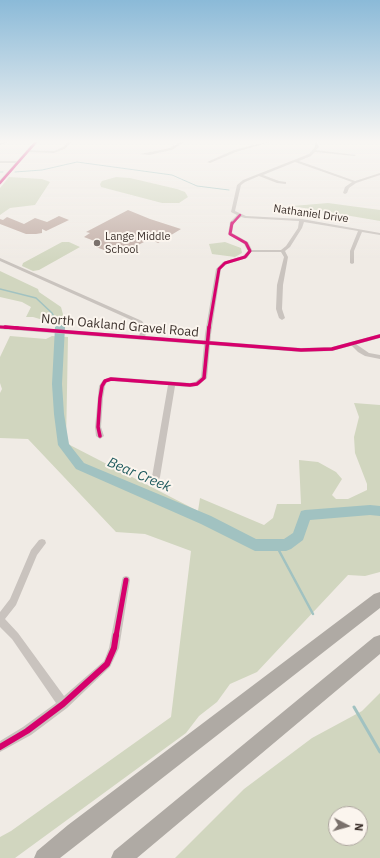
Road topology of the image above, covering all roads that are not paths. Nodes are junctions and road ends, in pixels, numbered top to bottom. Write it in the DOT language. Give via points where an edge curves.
graph roads {
  1 [pos="244,182"];
  2 [pos="278,182"];
  3 [pos="355,182"];
  4 [pos="285,183"];
  5 [pos="345,193"];
  6 [pos="240,215"];
  7 [pos="302,220"];
  8 [pos="361,230"];
  9 [pos="380,234"];
  10 [pos="250,251"];
  11 [pos="282,251"];
  12 [pos="0,259"];
  13 [pos="352,263"];
  14 [pos="282,318"];
  15 [pos="0,327"];
  16 [pos="380,336"];
  17 [pos="142,337"];
  18 [pos="208,343"];
  19 [pos="353,344"];
  20 [pos="380,357"];
  21 [pos="172,384"];
  22 [pos="100,436"];
  23 [pos="156,478"];
  24 [pos="42,543"];
  25 [pos="126,580"];
  26 [pos="380,599"];
  27 [pos="0,620"];
  28 [pos="380,643"];
  29 [pos="63,704"];
  30 [pos="0,747"];
  31 [pos="44,858"];
  32 [pos="121,858"];
  1 -- 6 [label="street" via="238,185 233,212"];
  2 -- 4 [label="street"];
  3 -- 5 [label="street" via="346,187"];
  6 -- 7 [label="street, Nathaniel Drive"];
  6 -- 10 [label="street" via="232,222 230,234 246,243"];
  7 -- 8 [label="street, Nathaniel Drive"];
  7 -- 11 [label="street" via="288,247"];
  8 -- 9 [label="street, Nathaniel Drive"];
  8 -- 13 [label="street" via="352,251"];
  10 -- 11 [label="street"];
  10 -- 18 [label="street" via="245,257 225,263 219,269"];
  11 -- 14 [label="street" via="286,257 280,284 279,309"];
  12 -- 17 [label="street" via="140,322 144,328"];
  15 -- 17 [label="street, North Oakland Gravel Road"];
  16 -- 19 [label="street, North Oakland Gravel Road"];
  17 -- 18 [label="street, North Oakland Gravel Road"];
  18 -- 19 [label="street, North Oakland Gravel Road" via="302,350 332,349"];
  18 -- 21 [label="street" via="204,378 197,384"];
  19 -- 20 [label="street" via="367,355"];
  21 -- 22 [label="street" via="111,379 105,381 102,386 98,427"];
  21 -- 23 [label="street"];
  24 -- 27 [label="street" via="34,553 13,602"];
  25 -- 29 [label="street" via="114,648 107,664"];
  26 -- 31 [label="highway"];
  27 -- 29 [label="street" via="15,636"];
  28 -- 32 [label="highway"];
  29 -- 30 [label="street" via="26,732"];
}
